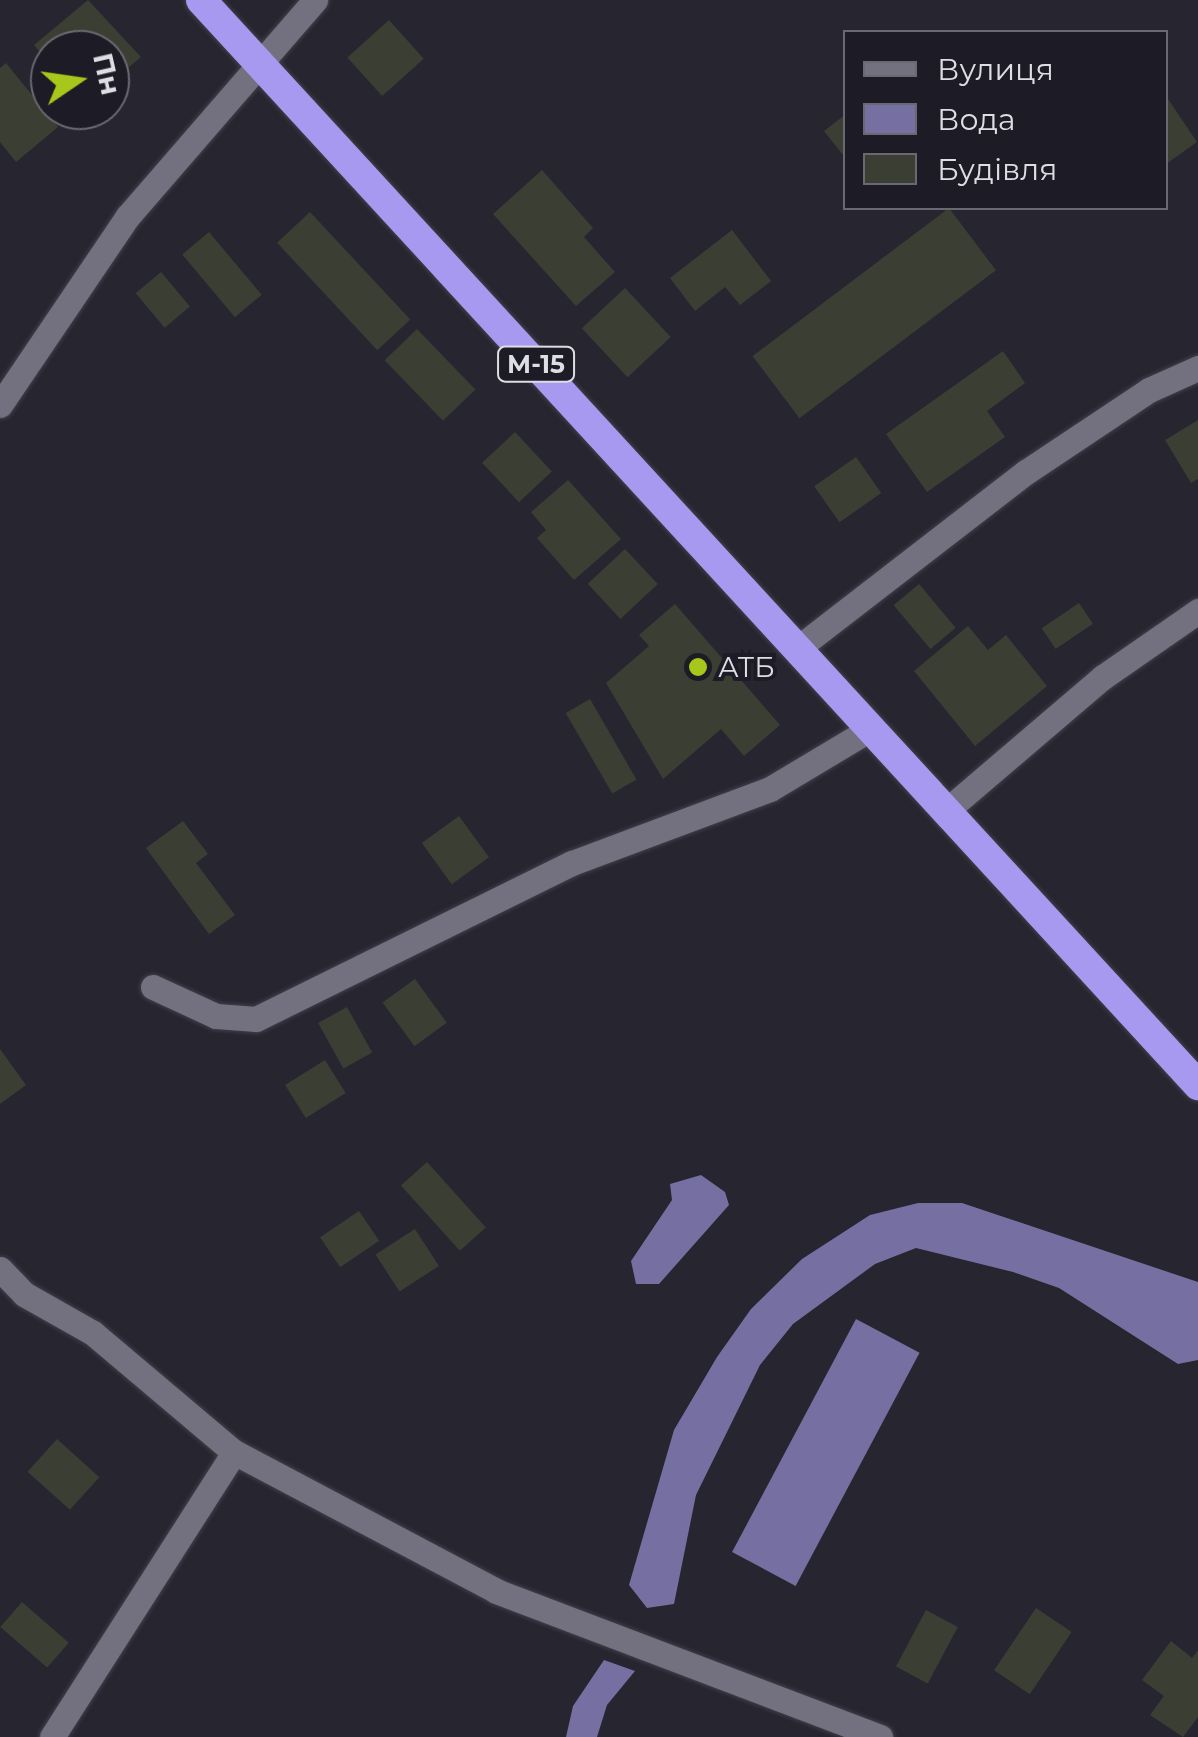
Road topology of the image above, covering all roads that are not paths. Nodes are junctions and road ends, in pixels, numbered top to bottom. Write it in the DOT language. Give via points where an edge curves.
graph roads {
  1 [pos="201,0"];
  2 [pos="315,0"];
  3 [pos="258,60"];
  4 [pos="1198,368"];
  5 [pos="0,405"];
  6 [pos="1198,611"];
  7 [pos="798,648"];
  8 [pos="872,728"];
  9 [pos="946,811"];
  10 [pos="154,988"];
  11 [pos="1198,1085"];
  12 [pos="0,1269"];
  13 [pos="234,1452"];
  14 [pos="52,1737"];
  15 [pos="880,1737"];
  1 -- 3 [label="highway, М-15"];
  2 -- 3 [label="street"];
  3 -- 5 [label="street" via="128,216"];
  3 -- 7 [label="highway, М-15"];
  4 -- 7 [label="street" via="1150,390 1026,472"];
  6 -- 9 [label="street" via="1103,676"];
  7 -- 8 [label="highway, М-15"];
  8 -- 9 [label="highway, М-15"];
  8 -- 10 [label="street" via="770,789 572,862 256,1019 216,1016"];
  9 -- 11 [label="highway, М-15"];
  12 -- 13 [label="street" via="24,1294 94,1333"];
  13 -- 14 [label="street"];
  13 -- 15 [label="street" via="496,1591"];
}
